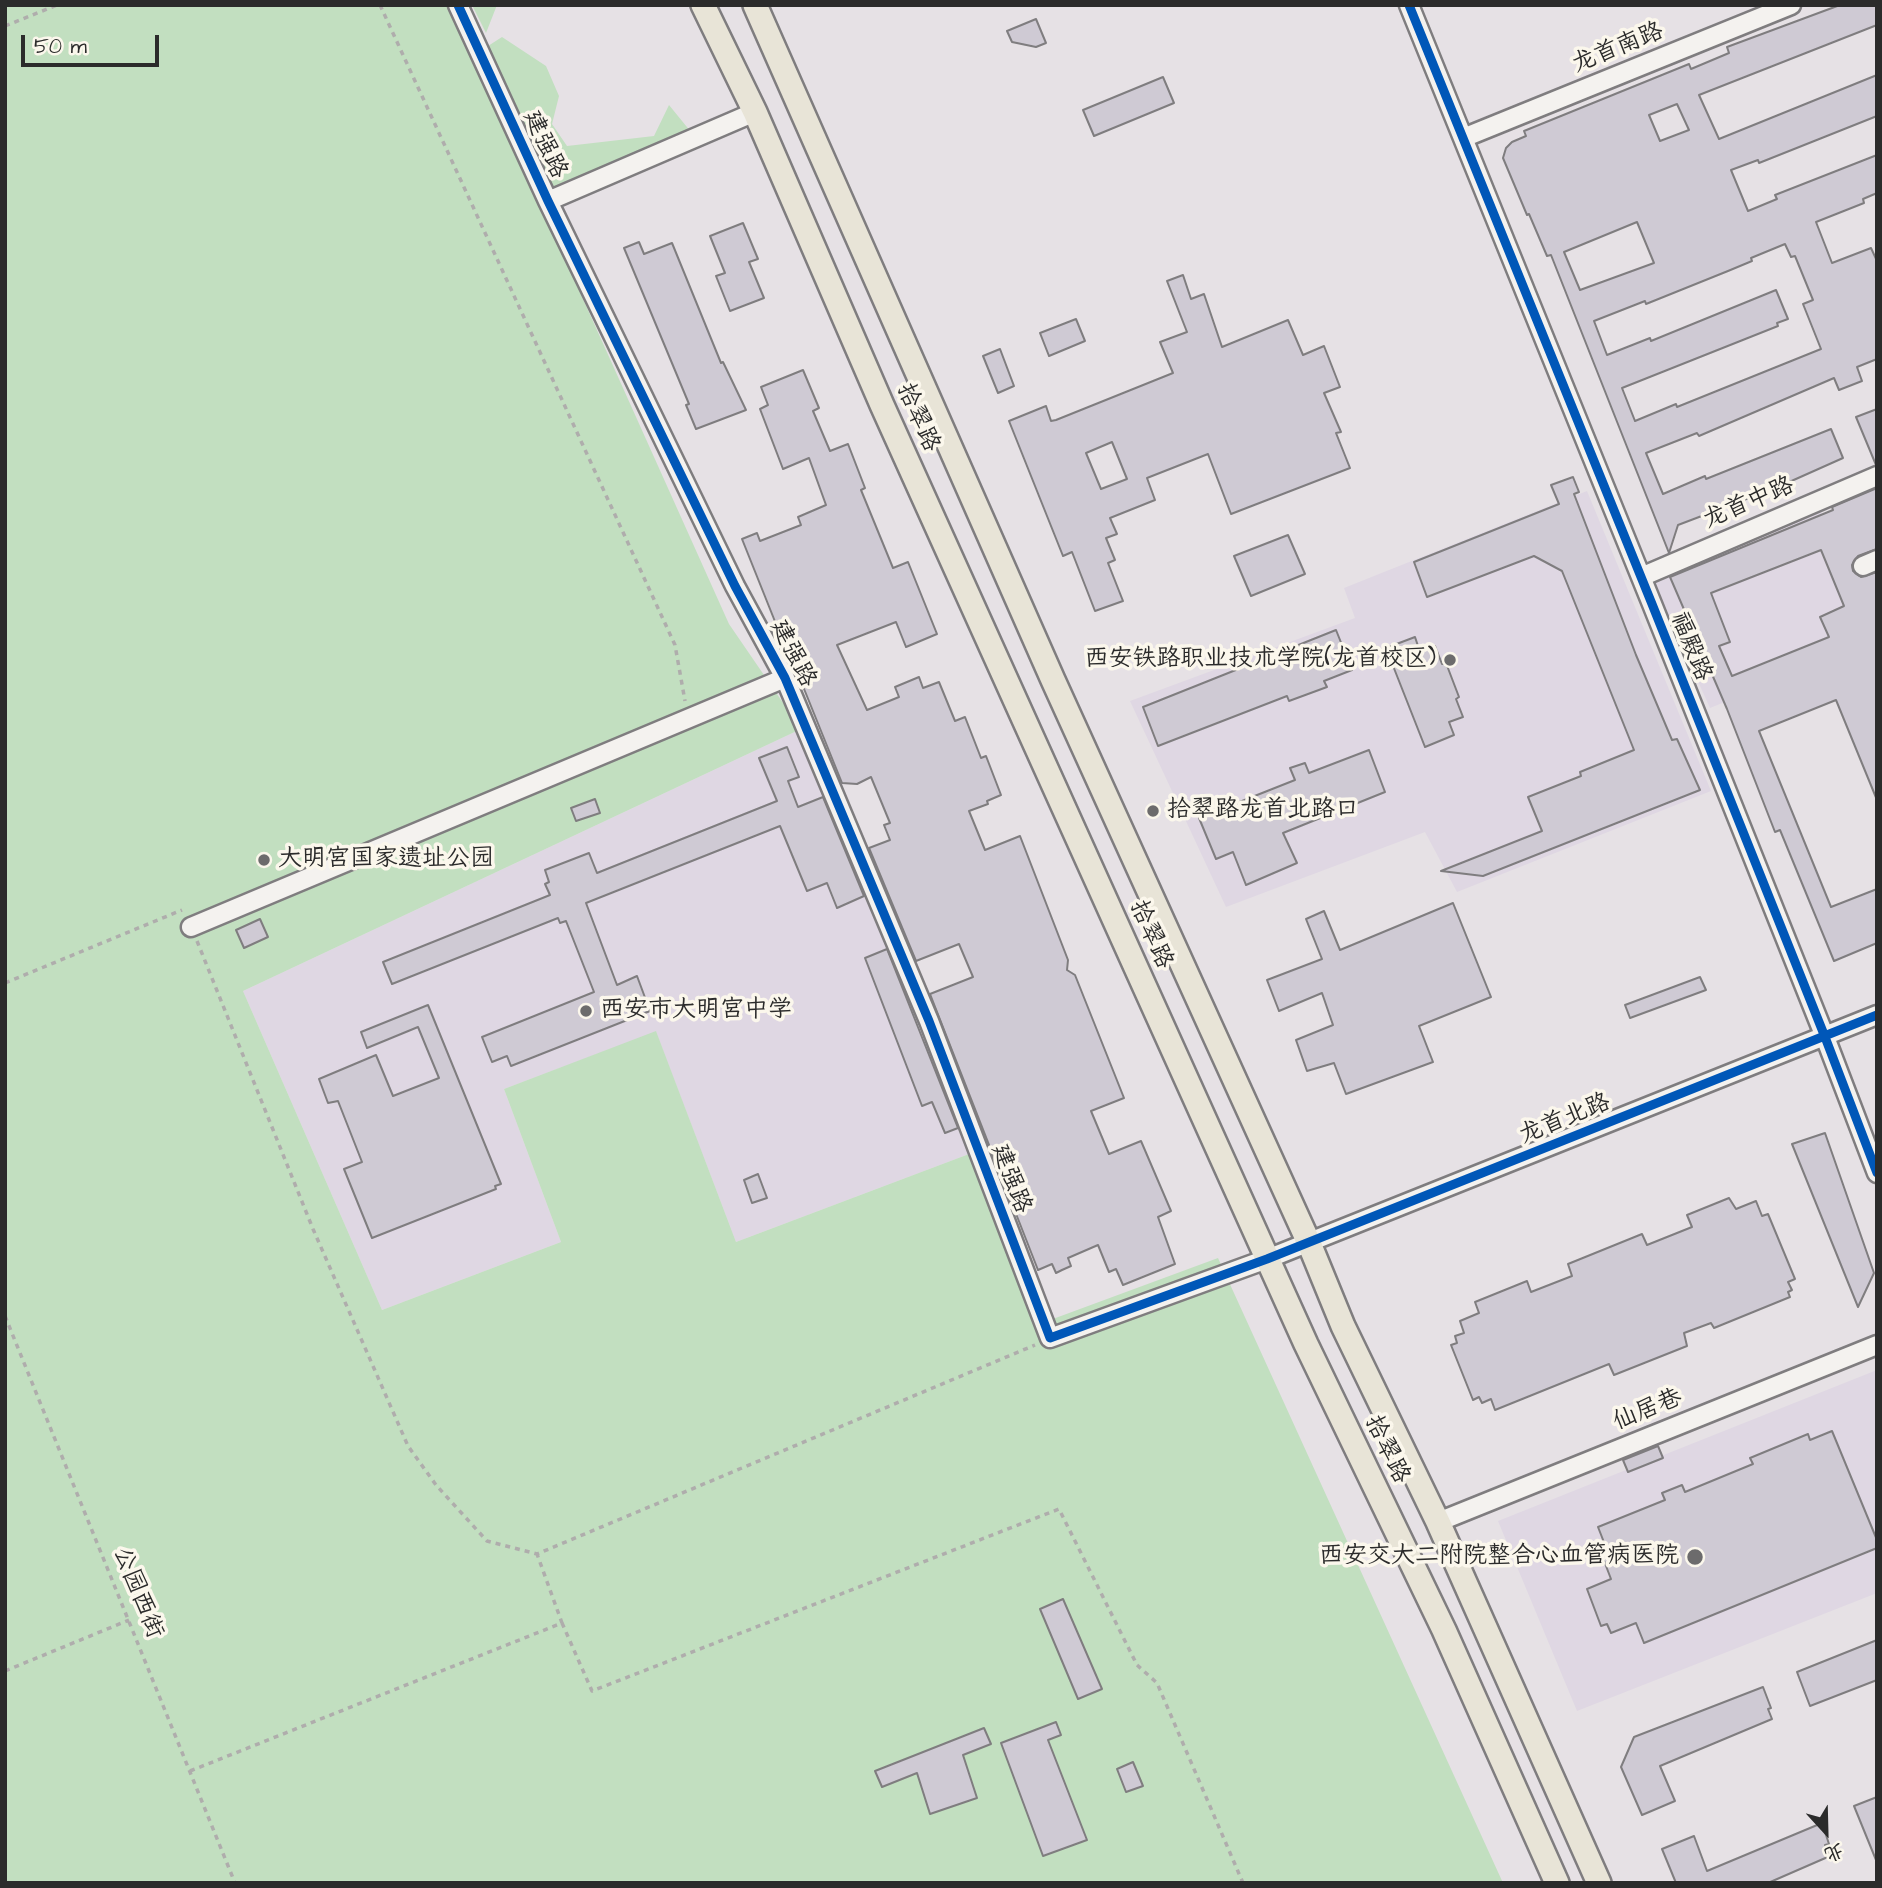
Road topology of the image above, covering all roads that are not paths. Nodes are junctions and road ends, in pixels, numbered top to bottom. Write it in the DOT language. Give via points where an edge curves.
graph roads {
  1 [pos="458,5"];
  2 [pos="703,5"];
  3 [pos="755,5"];
  4 [pos="1409,5"];
  5 [pos="1791,5"];
  6 [pos="755,112"];
  7 [pos="1463,138"];
  8 [pos="548,201"];
  9 [pos="1877,476"];
  10 [pos="1641,577"];
  11 [pos="785,678"];
  12 [pos="191,927"];
  13 [pos="1877,1015"];
  14 [pos="1825,1037"];
  15 [pos="1877,1173"];
  16 [pos="1309,1243"];
  17 [pos="1267,1259"];
  18 [pos="1050,1338"];
  19 [pos="1877,1345"];
  20 [pos="1438,1522"];
  21 [pos="1557,1883"];
  22 [pos="1599,1883"];
  1 -- 8 [label="street, 建强路"];
  2 -- 6 [label="main road, 拾翠路"];
  3 -- 16 [label="main road, 拾翠路"];
  4 -- 7 [label="street, 福殿路"];
  5 -- 7 [label="street, 龙首南路"];
  6 -- 8 [label="street"];
  6 -- 17 [label="main road, 拾翠路"];
  7 -- 10 [label="street, 福殿路"];
  8 -- 11 [label="street, 建强路" via="735,586"];
  9 -- 10 [label="street, 龙首中路"];
  10 -- 14 [label="street, 福殿路"];
  11 -- 12 [label="street"];
  11 -- 18 [label="street, 建强路" via="929,1021"];
  13 -- 14 [label="street, 龙首北路"];
  14 -- 15 [label="street, 福殿路"];
  14 -- 16 [label="street, 龙首北路"];
  16 -- 17 [label="street, 龙首北路"];
  16 -- 20 [label="main road, 拾翠路" via="1343,1326"];
  17 -- 18 [label="street, 龙首北路"];
  17 -- 21 [label="main road, 拾翠路" via="1444,1630"];
  19 -- 20 [label="street, 仙居巷"];
  20 -- 22 [label="main road, 拾翠路"];
}
